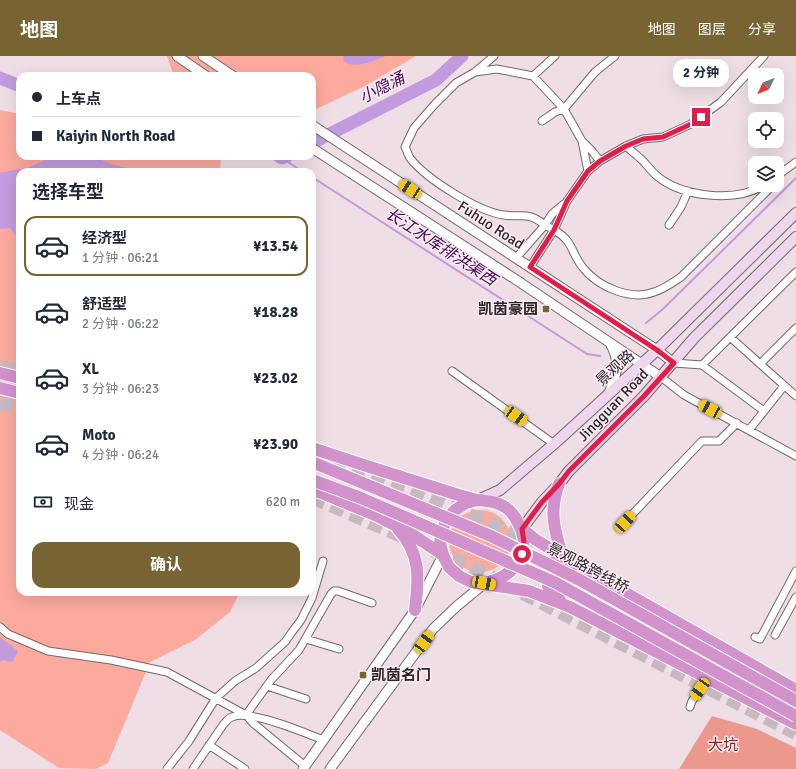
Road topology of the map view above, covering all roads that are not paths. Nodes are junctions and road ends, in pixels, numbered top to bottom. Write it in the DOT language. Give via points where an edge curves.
graph roads {
  1 [pos="177,56"];
  2 [pos="203,56"];
  3 [pos="494,56"];
  4 [pos="555,56"];
  5 [pos="615,56"];
  6 [pos="764,56"];
  7 [pos="200,72"];
  8 [pos="227,72"];
  9 [pos="475,72"];
  10 [pos="533,76"];
  11 [pos="564,109"];
  12 [pos="542,121"];
  13 [pos="316,128"];
  14 [pos="582,141"];
  15 [pos="626,146"];
  16 [pos="316,151"];
  17 [pos="600,161"];
  18 [pos="796,162"];
  19 [pos="786,170"];
  20 [pos="588,171"];
  21 [pos="784,172"];
  22 [pos="688,191"];
  23 [pos="748,192"];
  24 [pos="766,192"];
  25 [pos="567,201"];
  26 [pos="796,213"];
  27 [pos="669,225"];
  28 [pos="545,226"];
  29 [pos="554,230"];
  30 [pos="796,237"];
  31 [pos="516,258"];
  32 [pos="530,267"];
  33 [pos="796,272"];
  34 [pos="796,328"];
  35 [pos="730,337"];
  36 [pos="609,342"];
  37 [pos="657,350"];
  38 [pos="674,363"];
  39 [pos="641,364"];
  40 [pos="760,364"];
  41 [pos="702,365"];
  42 [pos="452,371"];
  43 [pos="0,373"];
  44 [pos="16,377"];
  45 [pos="661,377"];
  46 [pos="784,386"];
  47 [pos="0,388"];
  48 [pos="16,392"];
  49 [pos="610,393"];
  50 [pos="796,396"];
  51 [pos="764,410"];
  52 [pos="737,423"];
  53 [pos="749,430"];
  54 [pos="554,444"];
  55 [pos="316,449"];
  56 [pos="795,454"];
  57 [pos="316,464"];
  58 [pos="316,481"];
  59 [pos="559,484"];
  60 [pos="316,491"];
  61 [pos="478,500"];
  62 [pos="625,522"];
  63 [pos="393,524"];
  64 [pos="522,529"];
  65 [pos="562,555"];
  66 [pos="443,556"];
  67 [pos="323,562"];
  68 [pos="580,567"];
  69 [pos="796,571"];
  70 [pos="484,583"];
  71 [pos="316,585"];
  72 [pos="313,596"];
  73 [pos="796,597"];
  74 [pos="372,603"];
  75 [pos="570,607"];
  76 [pos="415,610"];
  77 [pos="0,627"];
  78 [pos="774,635"];
  79 [pos="755,637"];
  80 [pos="306,638"];
  81 [pos="339,649"];
  82 [pos="709,678"];
  83 [pos="267,686"];
  84 [pos="796,690"];
  85 [pos="216,698"];
  86 [pos="306,699"];
  87 [pos="796,701"];
  88 [pos="690,707"];
  89 [pos="246,715"];
  90 [pos="796,716"];
  91 [pos="796,724"];
  92 [pos="324,740"];
  93 [pos="209,745"];
  94 [pos="304,767"];
  95 [pos="167,769"];
  96 [pos="193,769"];
  97 [pos="245,769"];
  98 [pos="330,769"];
  1 -- 7 [label="street"];
  2 -- 8 [label="street"];
  3 -- 9 [label="street"];
  4 -- 10 [label="street"];
  5 -- 11 [label="street" via="595,72"];
  6 -- 15 [label="street" via="721,102 691,124 663,137 643,139"];
  9 -- 10 [label="street" via="497,69"];
  9 -- 28 [label="street" via="456,84 414,128 406,147 410,157 426,174 485,210 505,215 524,215 536,219"];
  10 -- 11 [label="street"];
  11 -- 12 [label="street"];
  11 -- 14 [label="street"];
  13 -- 31 [label="street, Fuhuo Road"];
  14 -- 17 [label="street"];
  14 -- 20 [label="street"];
  15 -- 17 [label="street"];
  15 -- 22 [label="street" via="658,177"];
  16 -- 36 [label="street"];
  17 -- 20 [label="street"];
  18 -- 19 [label="street"];
  19 -- 21 [label="street"];
  20 -- 25 [label="street"];
  22 -- 23 [label="street" via="722,196"];
  22 -- 27 [label="street"];
  24 -- 29 [label="street" via="681,277 653,293 638,295 608,287 583,268 564,236"];
  25 -- 28 [label="street" via="552,214"];
  25 -- 29 [label="street"];
  26 -- 37 [label="main road, 景观路"];
  28 -- 29 [label="street"];
  28 -- 31 [label="street"];
  29 -- 32 [label="street"];
  30 -- 38 [label="main road, Jingguan Road" via="694,338"];
  31 -- 32 [label="street, Fuhuo Road"];
  32 -- 37 [label="street, Fuhuo Road"];
  33 -- 35 [label="street"];
  34 -- 40 [label="street"];
  35 -- 40 [label="street"];
  35 -- 41 [label="street"];
  36 -- 39 [label="street"];
  36 -- 49 [label="street" via="617,358 617,374"];
  37 -- 38 [label="street, Fuhuo Road"];
  37 -- 39 [label="main road, 景观路"];
  38 -- 41 [label="street"];
  38 -- 45 [label="main road, Jingguan Road"];
  39 -- 45 [label="street"];
  39 -- 49 [label="main road, 景观路"];
  40 -- 46 [label="street"];
  41 -- 51 [label="street"];
  42 -- 54 [label="street"];
  43 -- 44 [label="highway"];
  45 -- 52 [label="street" via="684,395"];
  45 -- 59 [label="main road, Jingguan Road"];
  46 -- 50 [label="street"];
  46 -- 51 [label="street"];
  47 -- 48 [label="highway"];
  49 -- 54 [label="main road, 景观路"];
  51 -- 53 [label="street"];
  52 -- 53 [label="street"];
  52 -- 62 [label="street" via="719,441 702,441"];
  53 -- 56 [label="street"];
  54 -- 61 [label="main road, 景观路" via="500,490"];
  55 -- 61 [label="highway"];
  57 -- 87 [label="highway, 景观路跨线桥, bridge" via="491,536 580,580"];
  58 -- 90 [label="highway, 景观路跨线桥, bridge" via="361,498 554,582"];
  59 -- 64 [label="main road, Jingguan Road"];
  59 -- 65 [label="highway" via="554,498 554,524"];
  60 -- 63 [label="highway"];
  61 -- 64 [label="highway" via="500,504 509,510"];
  61 -- 66 [label="highway" via="466,503 447,519 440,543"];
  63 -- 66 [label="highway" via="410,532"];
  63 -- 76 [label="highway" via="405,537 414,554 419,585"];
  64 -- 65 [label="highway"];
  64 -- 70 [label="highway" via="522,554 516,565 508,574"];
  65 -- 68 [label="highway"];
  66 -- 70 [label="highway" via="449,567 459,576 471,582"];
  66 -- 76 [label="street"];
  67 -- 71 [label="street"];
  68 -- 75 [label="highway" via="555,561 547,570 548,589"];
  68 -- 84 [label="highway"];
  69 -- 79 [label="street" via="760,639"];
  70 -- 75 [label="highway" via="529,591"];
  70 -- 98 [label="street" via="433,629"];
  72 -- 85 [label="street" via="301,620 285,642"];
  73 -- 78 [label="street"];
  74 -- 80 [label="street" via="334,591"];
  75 -- 82 [label="highway"];
  76 -- 92 [label="street"];
  77 -- 85 [label="street" via="8,634 48,651 112,660 167,672"];
  80 -- 81 [label="street"];
  80 -- 83 [label="street" via="299,650"];
  82 -- 88 [label="street"];
  82 -- 91 [label="highway"];
  83 -- 86 [label="street"];
  83 -- 89 [label="street"];
  85 -- 89 [label="street"];
  85 -- 95 [label="street" via="189,741"];
  89 -- 92 [label="street" via="257,716"];
  89 -- 93 [label="street" via="228,719"];
  89 -- 94 [label="street"];
  92 -- 94 [label="street"];
  93 -- 96 [label="street"];
  93 -- 97 [label="street"];
}
